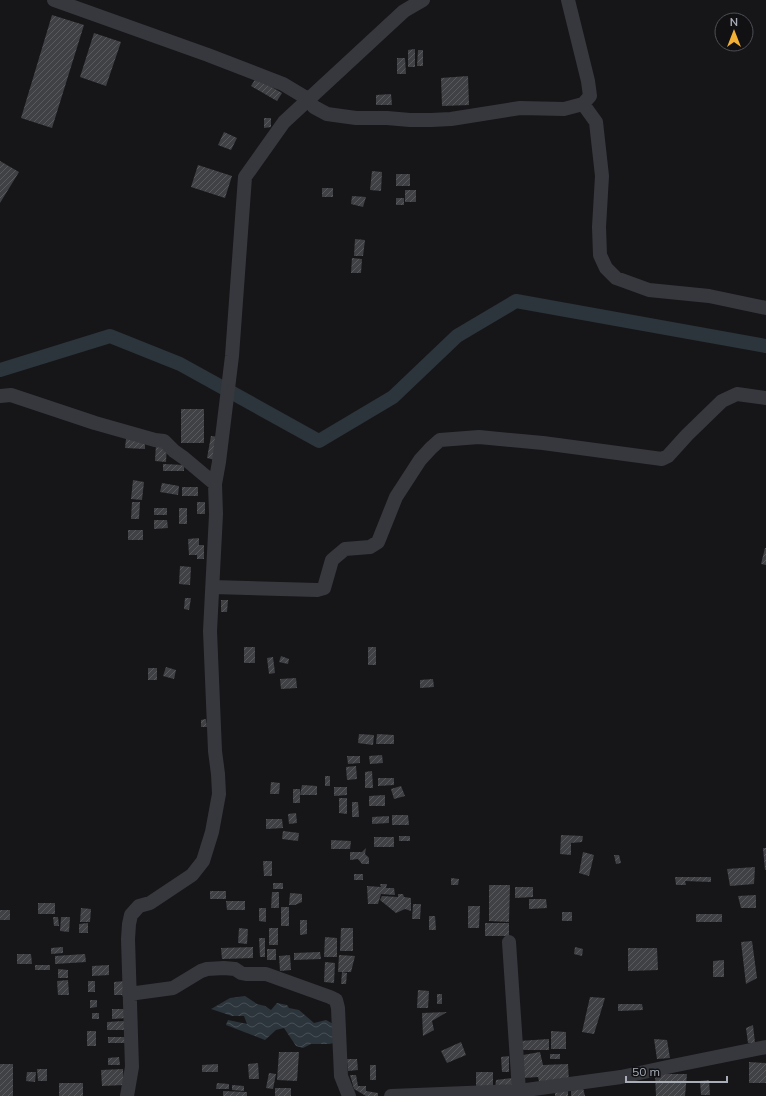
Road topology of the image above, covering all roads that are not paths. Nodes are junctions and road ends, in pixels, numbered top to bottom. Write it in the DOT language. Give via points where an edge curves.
graph roads {
  1 [pos="54,0"];
  2 [pos="423,0"];
  3 [pos="568,0"];
  4 [pos="308,99"];
  5 [pos="583,104"];
  6 [pos="766,308"];
  7 [pos="0,396"];
  8 [pos="766,398"];
  9 [pos="215,484"];
  10 [pos="212,587"];
  11 [pos="510,942"];
  12 [pos="129,994"];
  13 [pos="766,1047"];
  14 [pos="519,1091"];
  15 [pos="127,1096"];
  16 [pos="349,1096"];
  17 [pos="391,1096"];
  1 -- 4 [label="street" via="208,55 277,82"];
  2 -- 4 [label="street" via="404,11"];
  3 -- 5 [label="street" via="588,81 590,96"];
  4 -- 5 [label="street" via="314,107 327,114 410,120 451,119 520,108 564,109"];
  4 -- 9 [label="street" via="284,122 245,177 232,356"];
  5 -- 6 [label="street" via="596,122 602,176 600,255 606,268 616,278 649,290 709,296"];
  7 -- 9 [label="street" via="11,395 95,423 164,441"];
  8 -- 10 [label="street" via="737,394 722,401 668,456 662,459 479,437 440,440 420,460 396,497 378,542 370,547 345,549 332,560 324,588 317,590"];
  9 -- 10 [label="street"];
  10 -- 12 [label="street" via="210,631 218,774 218,794 212,832 203,861 192,875 150,903 139,906 131,915 128,938"];
  11 -- 14 [label="street"];
  12 -- 15 [label="street" via="132,1067"];
  12 -- 16 [label="street" via="172,988 201,971 224,968 246,974 266,974 330,997 336,1000 338,1008 341,1076"];
  13 -- 14 [label="street" via="621,1077"];
  14 -- 17 [label="street"];
}
